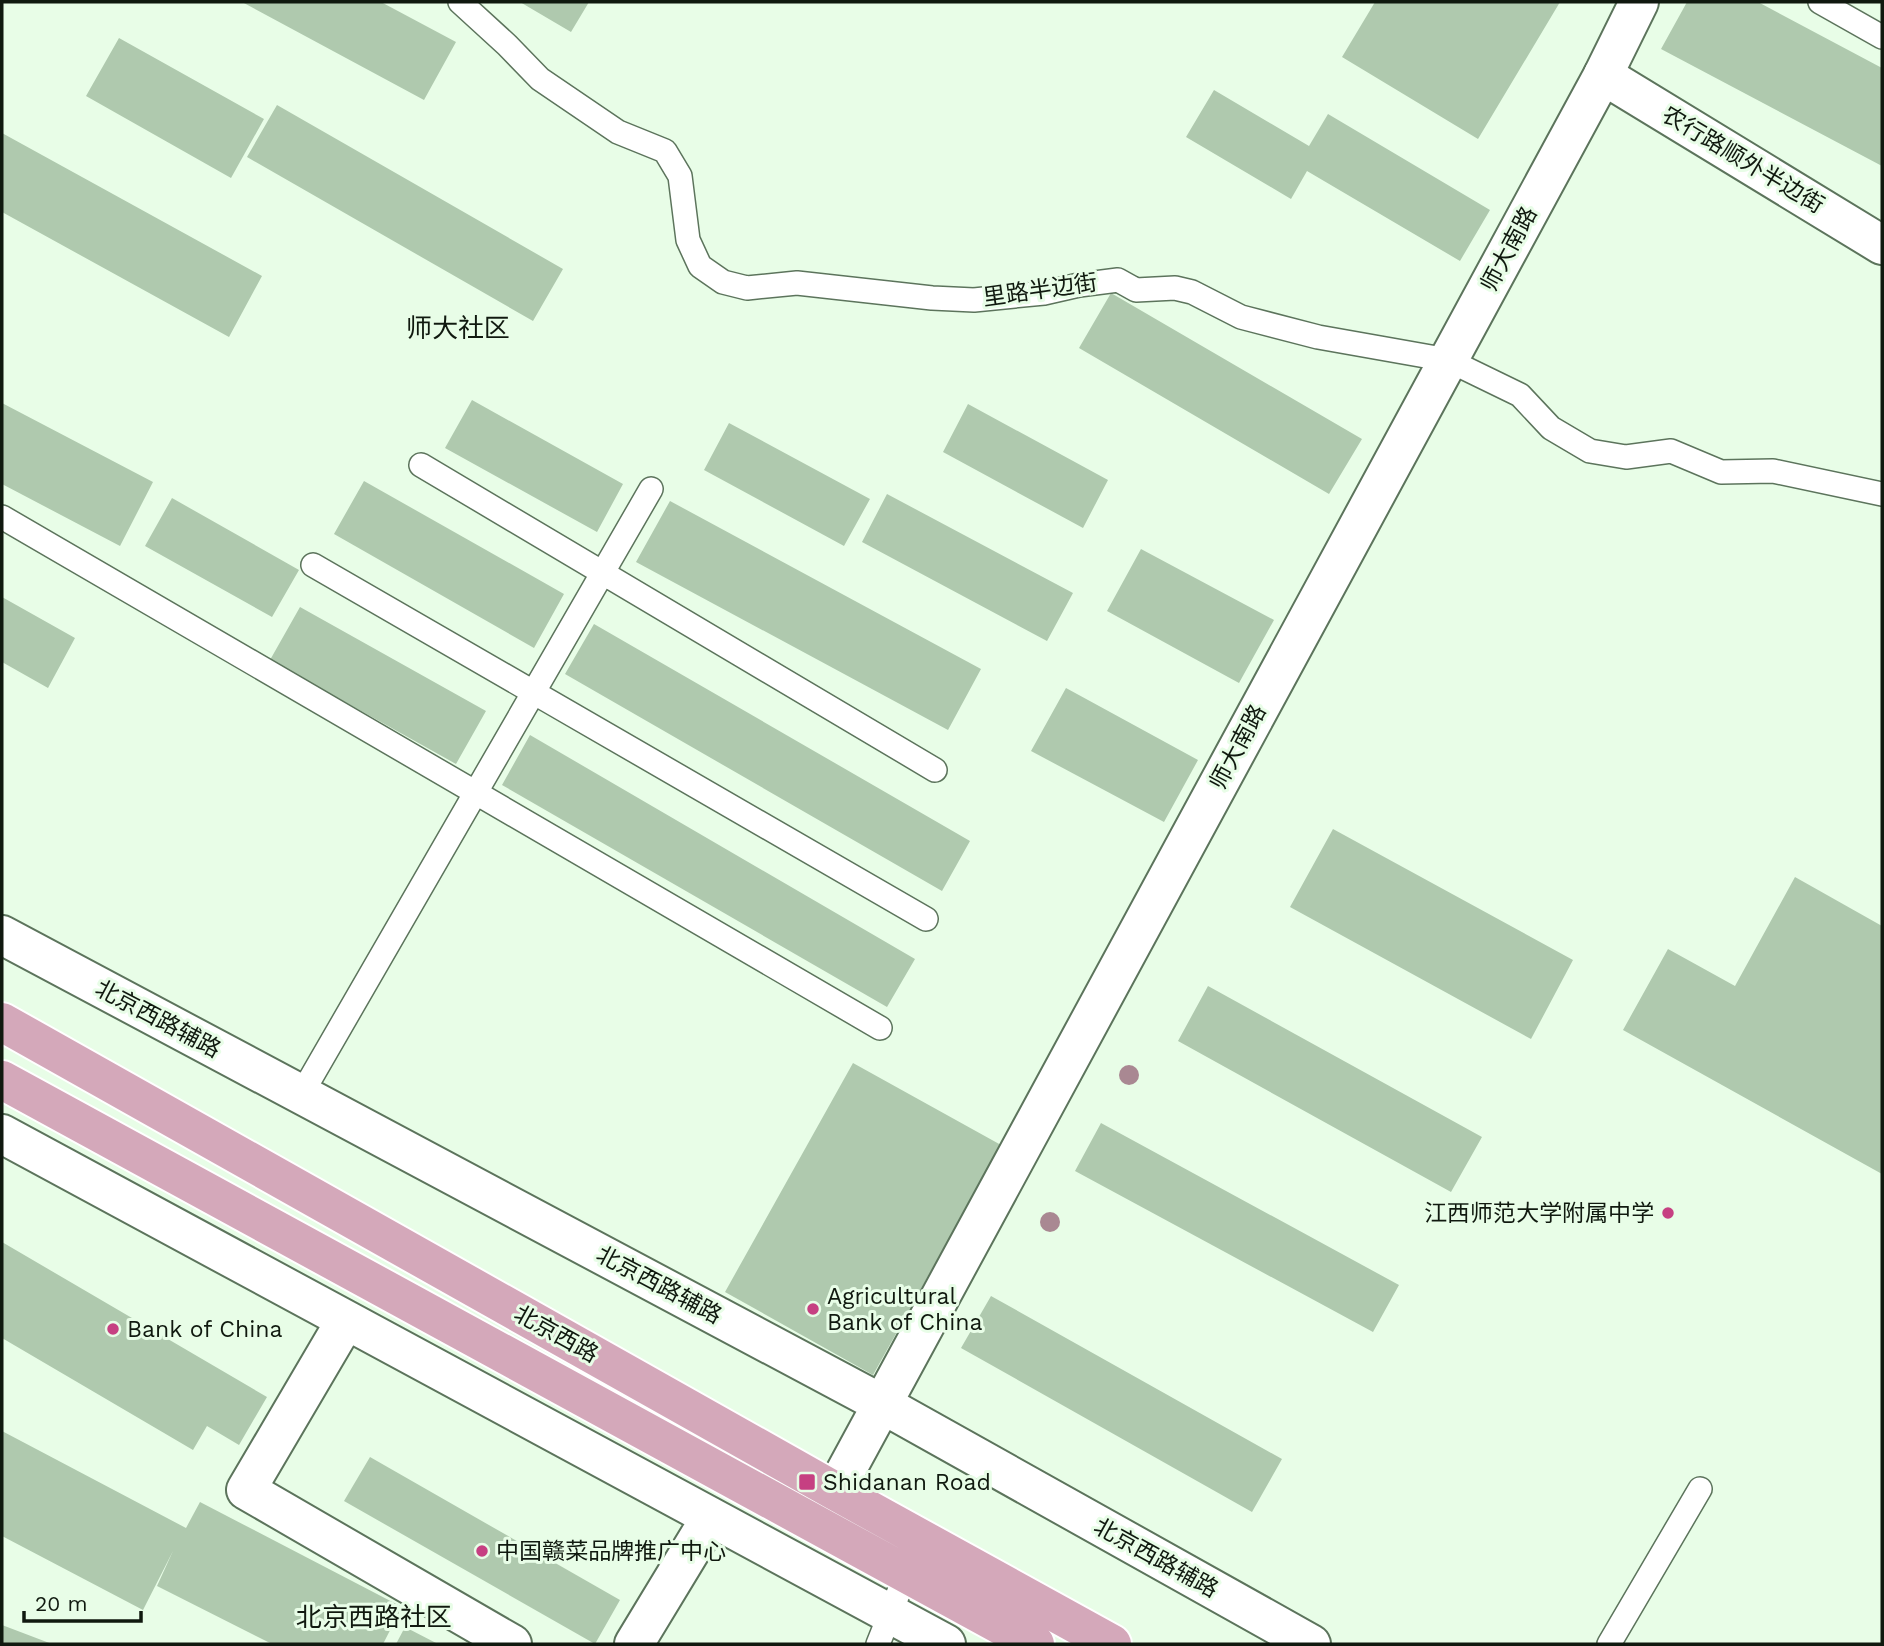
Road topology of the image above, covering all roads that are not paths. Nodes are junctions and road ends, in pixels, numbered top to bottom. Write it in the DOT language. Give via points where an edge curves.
graph roads {
  1 [pos="460,2"];
  2 [pos="1639,2"];
  3 [pos="1820,2"];
  4 [pos="1882,37"];
  5 [pos="1603,75"];
  6 [pos="1881,241"];
  7 [pos="1448,360"];
  8 [pos="421,465"];
  9 [pos="651,489"];
  10 [pos="1882,494"];
  11 [pos="2,517"];
  12 [pos="313,565"];
  13 [pos="603,573"];
  14 [pos="534,693"];
  15 [pos="935,770"];
  16 [pos="476,792"];
  17 [pos="926,919"];
  18 [pos="2,935"];
  19 [pos="2,1022"];
  20 [pos="880,1028"];
  21 [pos="2,1080"];
  22 [pos="301,1095"];
  23 [pos="2,1134"];
  24 [pos="346,1320"];
  25 [pos="882,1404"];
  26 [pos="1700,1489"];
  27 [pos="835,1491"];
  28 [pos="711,1517"];
  29 [pos="906,1574"];
  30 [pos="884,1629"];
  31 [pos="513,1644"];
  32 [pos="634,1644"];
  33 [pos="946,1644"];
  34 [pos="1035,1644"];
  35 [pos="1112,1644"];
  36 [pos="1311,1644"];
  37 [pos="1609,1644"];
  1 -- 7 [label="lane, 里路半边街" via="540,79 618,132 665,150 680,176 688,240 700,266 723,282 747,288 797,283 974,300 1118,280 1136,290 1192,292 1241,317 1318,337"];
  2 -- 5 [label="street, 师大南路"];
  3 -- 4 [label="lane"];
  5 -- 6 [label="street, 农行路顺外半边街"];
  5 -- 7 [label="street, 师大南路"];
  7 -- 10 [label="lane, 里路半边街" via="1520,395 1551,428 1590,451 1626,457 1671,451 1721,472 1773,471"];
  7 -- 25 [label="street, 师大南路"];
  8 -- 13 [label="lane"];
  9 -- 13 [label="lane"];
  11 -- 16 [label="lane"];
  12 -- 14 [label="lane"];
  13 -- 14 [label="lane"];
  13 -- 15 [label="lane"];
  14 -- 16 [label="lane"];
  14 -- 17 [label="lane"];
  16 -- 20 [label="lane"];
  16 -- 22 [label="lane"];
  18 -- 22 [label="street, 北京西路辅路"];
  19 -- 27 [label="main road, 北京西路"];
  21 -- 29 [label="main road, 北京西路"];
  22 -- 25 [label="street, 北京西路辅路"];
  23 -- 24 [label="street"];
  24 -- 28 [label="street"];
  24 -- 31 [label="street" via="246,1490"];
  25 -- 27 [label="street, 师大南路"];
  25 -- 36 [label="street, 北京西路辅路"];
  26 -- 37 [label="lane"];
  27 -- 35 [label="main road, 北京西路"];
  28 -- 30 [label="street"];
  28 -- 32 [label="street"];
  29 -- 30 [label="lane"];
  29 -- 34 [label="main road, 北京西路"];
  30 -- 33 [label="street"];
}
